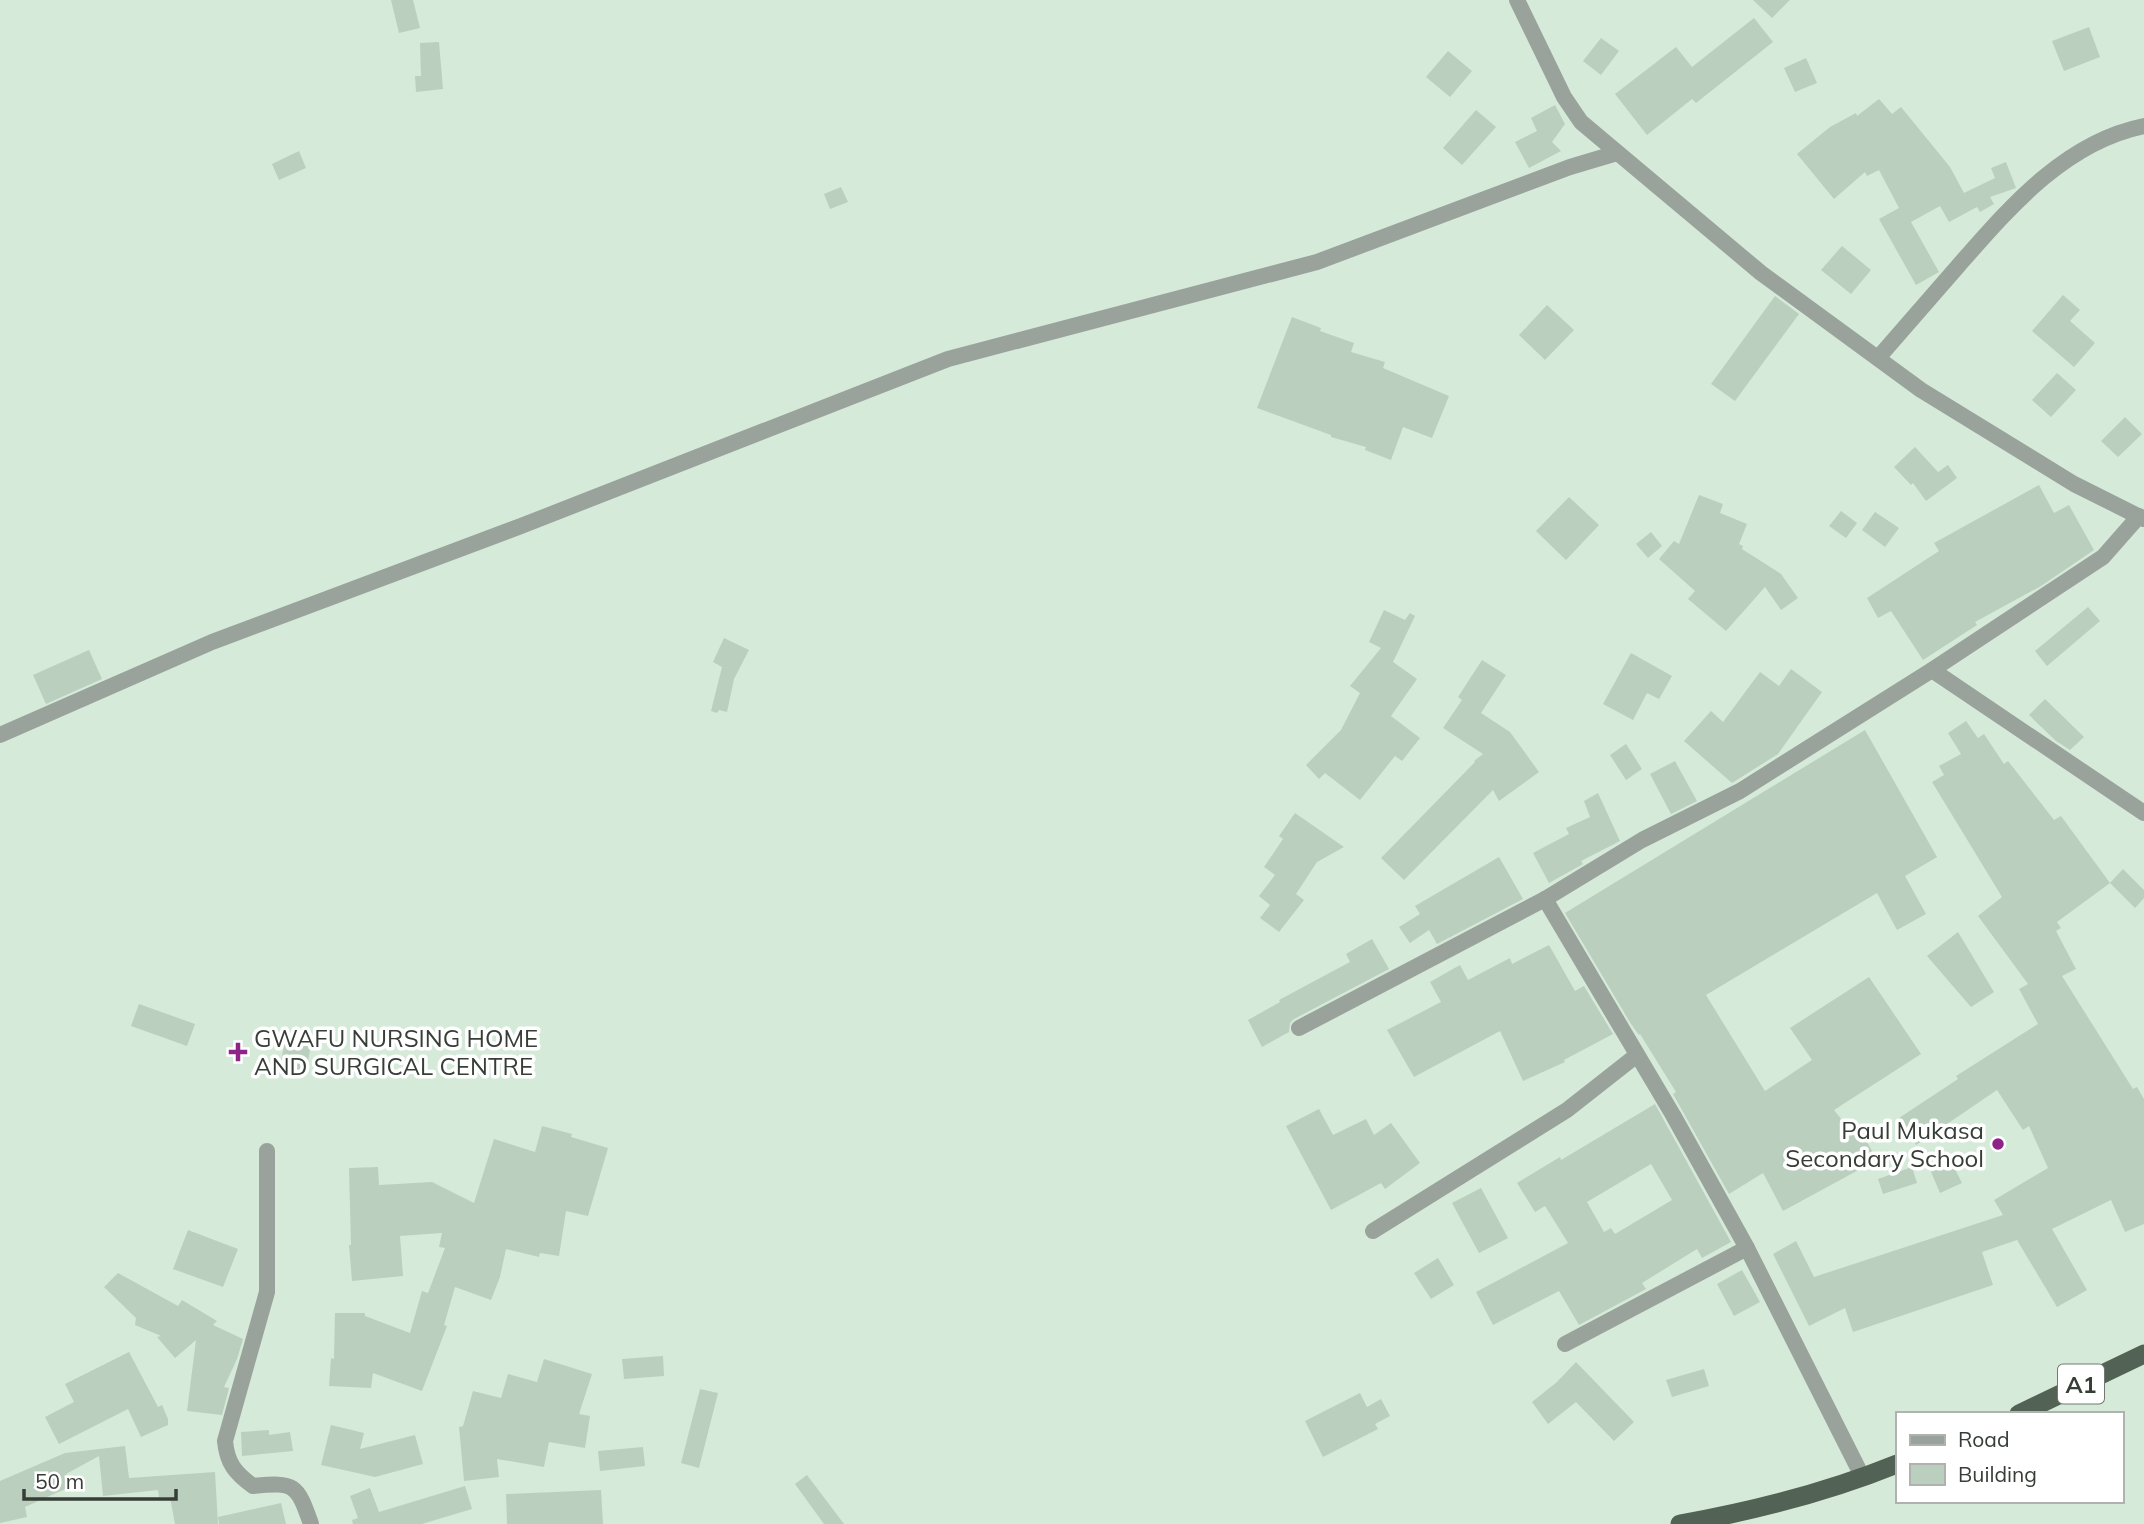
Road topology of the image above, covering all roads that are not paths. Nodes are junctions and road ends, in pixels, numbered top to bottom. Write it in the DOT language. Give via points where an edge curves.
graph roads {
  1 [pos="1517,0"];
  2 [pos="2144,126"];
  3 [pos="1617,153"];
  4 [pos="1878,358"];
  5 [pos="2141,517"];
  6 [pos="1932,670"];
  7 [pos="0,735"];
  8 [pos="2144,813"];
  9 [pos="1545,899"];
  10 [pos="1299,1028"];
  11 [pos="1637,1055"];
  12 [pos="267,1151"];
  13 [pos="1373,1231"];
  14 [pos="1747,1248"];
  15 [pos="1565,1345"];
  16 [pos="2144,1354"];
  17 [pos="2023,1412"];
  18 [pos="1896,1464"];
  19 [pos="1863,1478"];
  20 [pos="311,1524"];
  21 [pos="1680,1524"];
  1 -- 3 [label="street" via="1564,97 1581,122"];
  2 -- 4 [label="street" via="2110,135 2072,156 2011,206"];
  3 -- 4 [label="street" via="1761,273"];
  3 -- 7 [label="street" via="1317,262 948,359 212,642"];
  4 -- 5 [label="street" via="1921,390 2074,484"];
  5 -- 6 [label="street" via="2104,557"];
  6 -- 8 [label="street"];
  6 -- 9 [label="street" via="1740,791 1642,840"];
  9 -- 10 [label="street"];
  9 -- 11 [label="street"];
  11 -- 13 [label="street" via="1567,1110"];
  11 -- 14 [label="street"];
  12 -- 20 [label="street" via="267,1292 225,1441 226,1452 229,1464 253,1486 282,1483 292,1488 304,1503"];
  14 -- 15 [label="street"];
  14 -- 19 [label="street"];
  16 -- 17 [label="highway, A1"];
  18 -- 19 [label="highway"];
  19 -- 21 [label="highway" via="1731,1515"];
}
